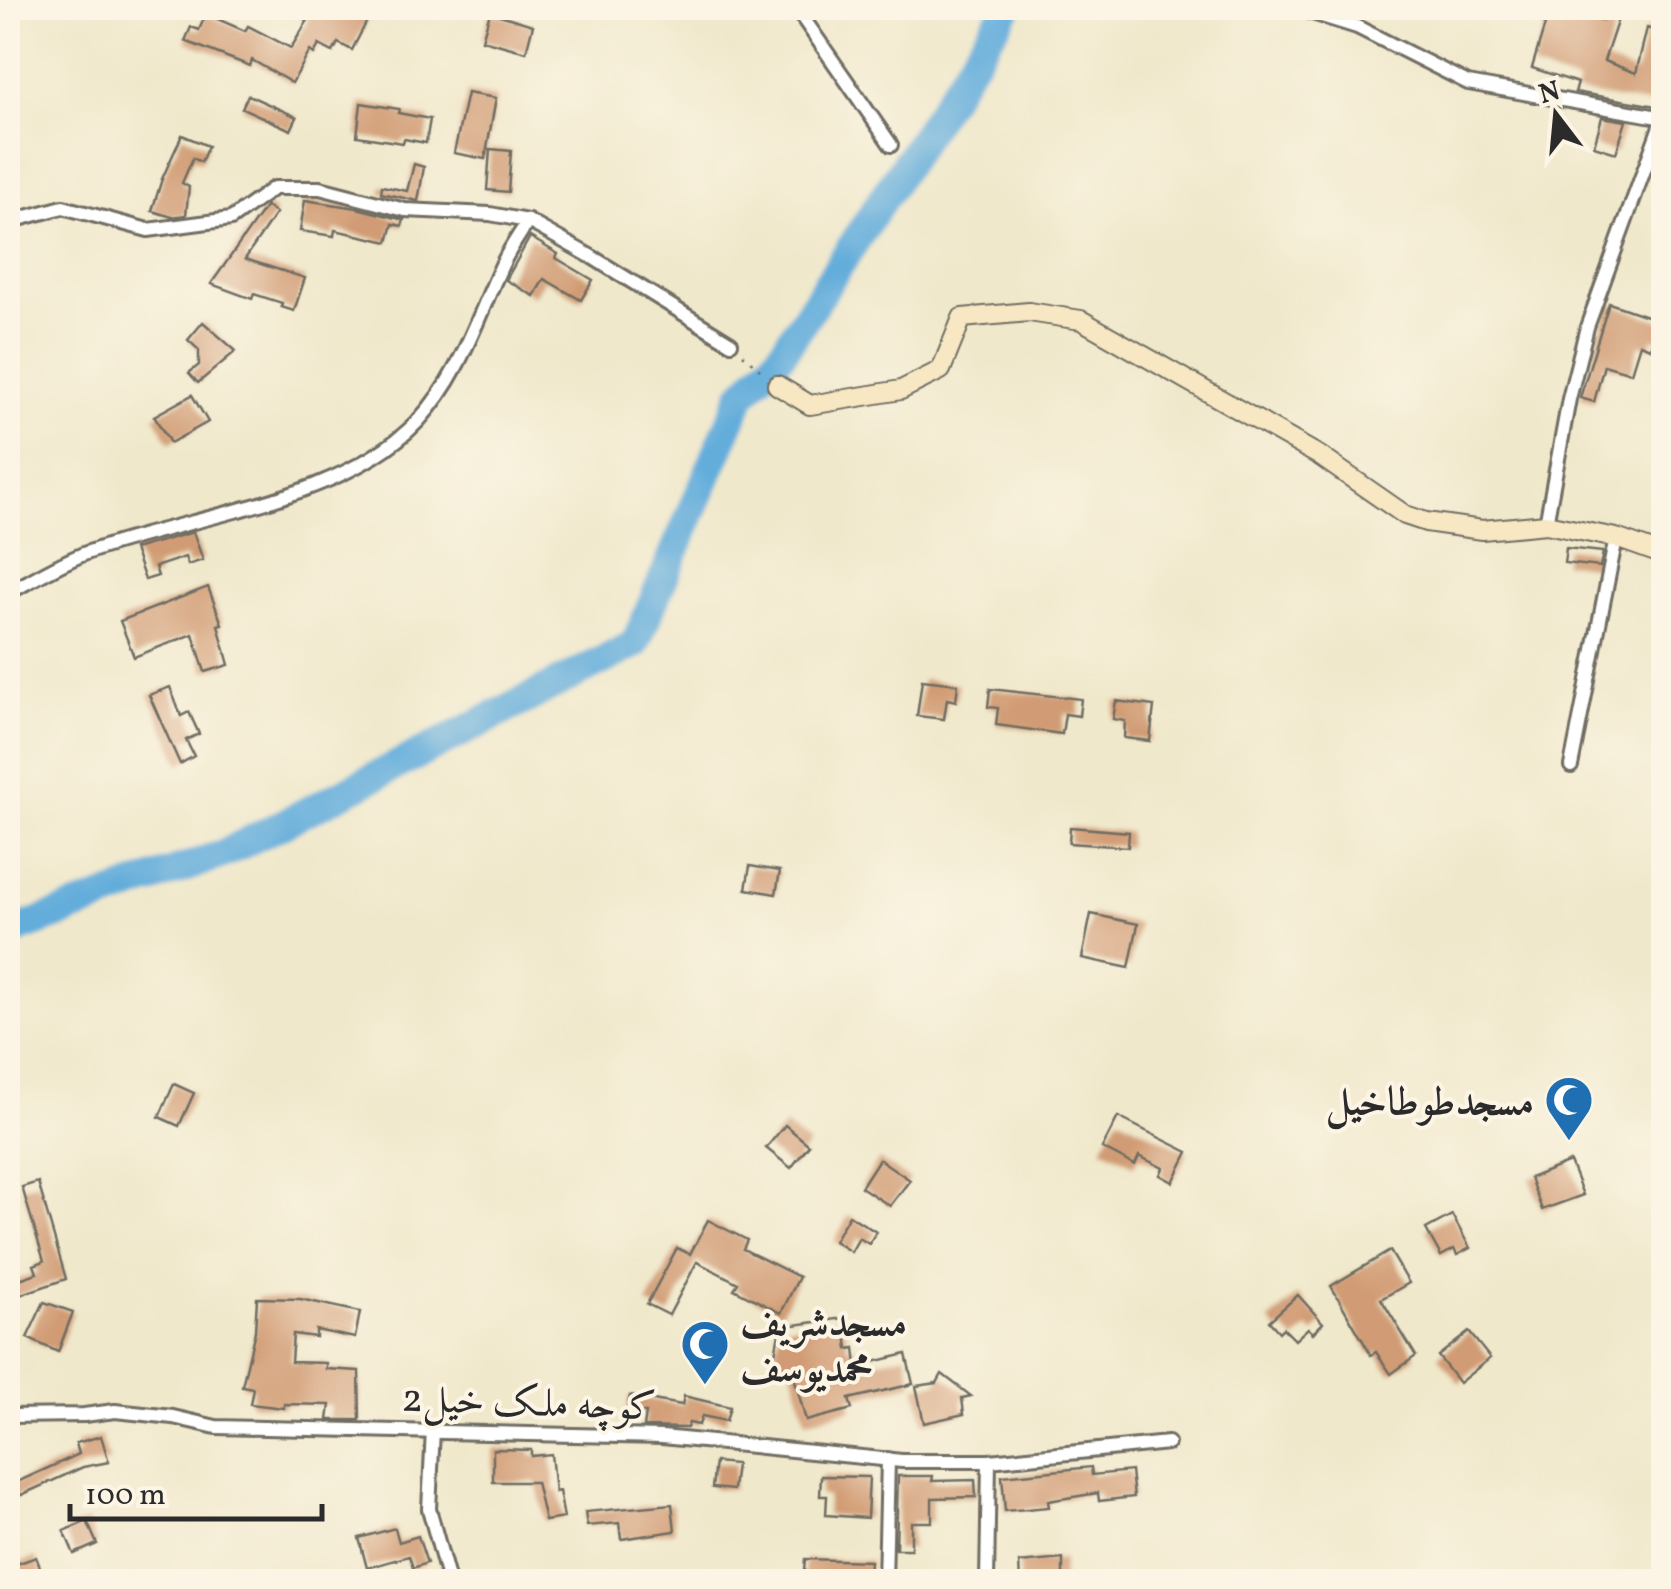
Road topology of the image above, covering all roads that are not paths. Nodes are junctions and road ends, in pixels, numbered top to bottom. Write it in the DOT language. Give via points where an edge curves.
graph roads {
  1 [pos="796,8"];
  2 [pos="1296,8"];
  3 [pos="1663,118"];
  4 [pos="890,144"];
  5 [pos="528,221"];
  6 [pos="8,222"];
  7 [pos="731,343"];
  8 [pos="777,386"];
  9 [pos="1546,524"];
  10 [pos="1616,538"];
  11 [pos="1664,555"];
  12 [pos="8,593"];
  13 [pos="1571,766"];
  14 [pos="8,1416"];
  15 [pos="433,1430"];
  16 [pos="1168,1443"];
  17 [pos="888,1459"];
  18 [pos="989,1461"];
  19 [pos="449,1582"];
  20 [pos="885,1582"];
  21 [pos="986,1582"];
  1 -- 4 [label="street"];
  2 -- 3 [label="street" via="1357,27 1468,83"];
  3 -- 9 [label="street" via="1587,327"];
  5 -- 6 [label="street" via="405,210 320,188 274,188 231,218 148,230 63,207"];
  5 -- 7 [label="street"];
  5 -- 12 [label="street" via="459,366 397,441 346,474 88,552"];
  8 -- 9 [label="street" via="810,406 901,390 941,370 962,318 1029,312 1082,320 1320,456 1405,515 1482,530"];
  9 -- 10 [label="street"];
  10 -- 11 [label="street"];
  10 -- 13 [label="street"];
  14 -- 15 [label="street, کوچه ملک خیل2" via="115,1411 216,1427"];
  15 -- 17 [label="street, کوچه ملک خیل2" via="662,1437"];
  15 -- 19 [label="street" via="429,1509"];
  16 -- 18 [label="street, کوچه ملک خیل2"];
  17 -- 18 [label="street, کوچه ملک خیل2"];
  17 -- 20 [label="street"];
  18 -- 21 [label="street"];
}
